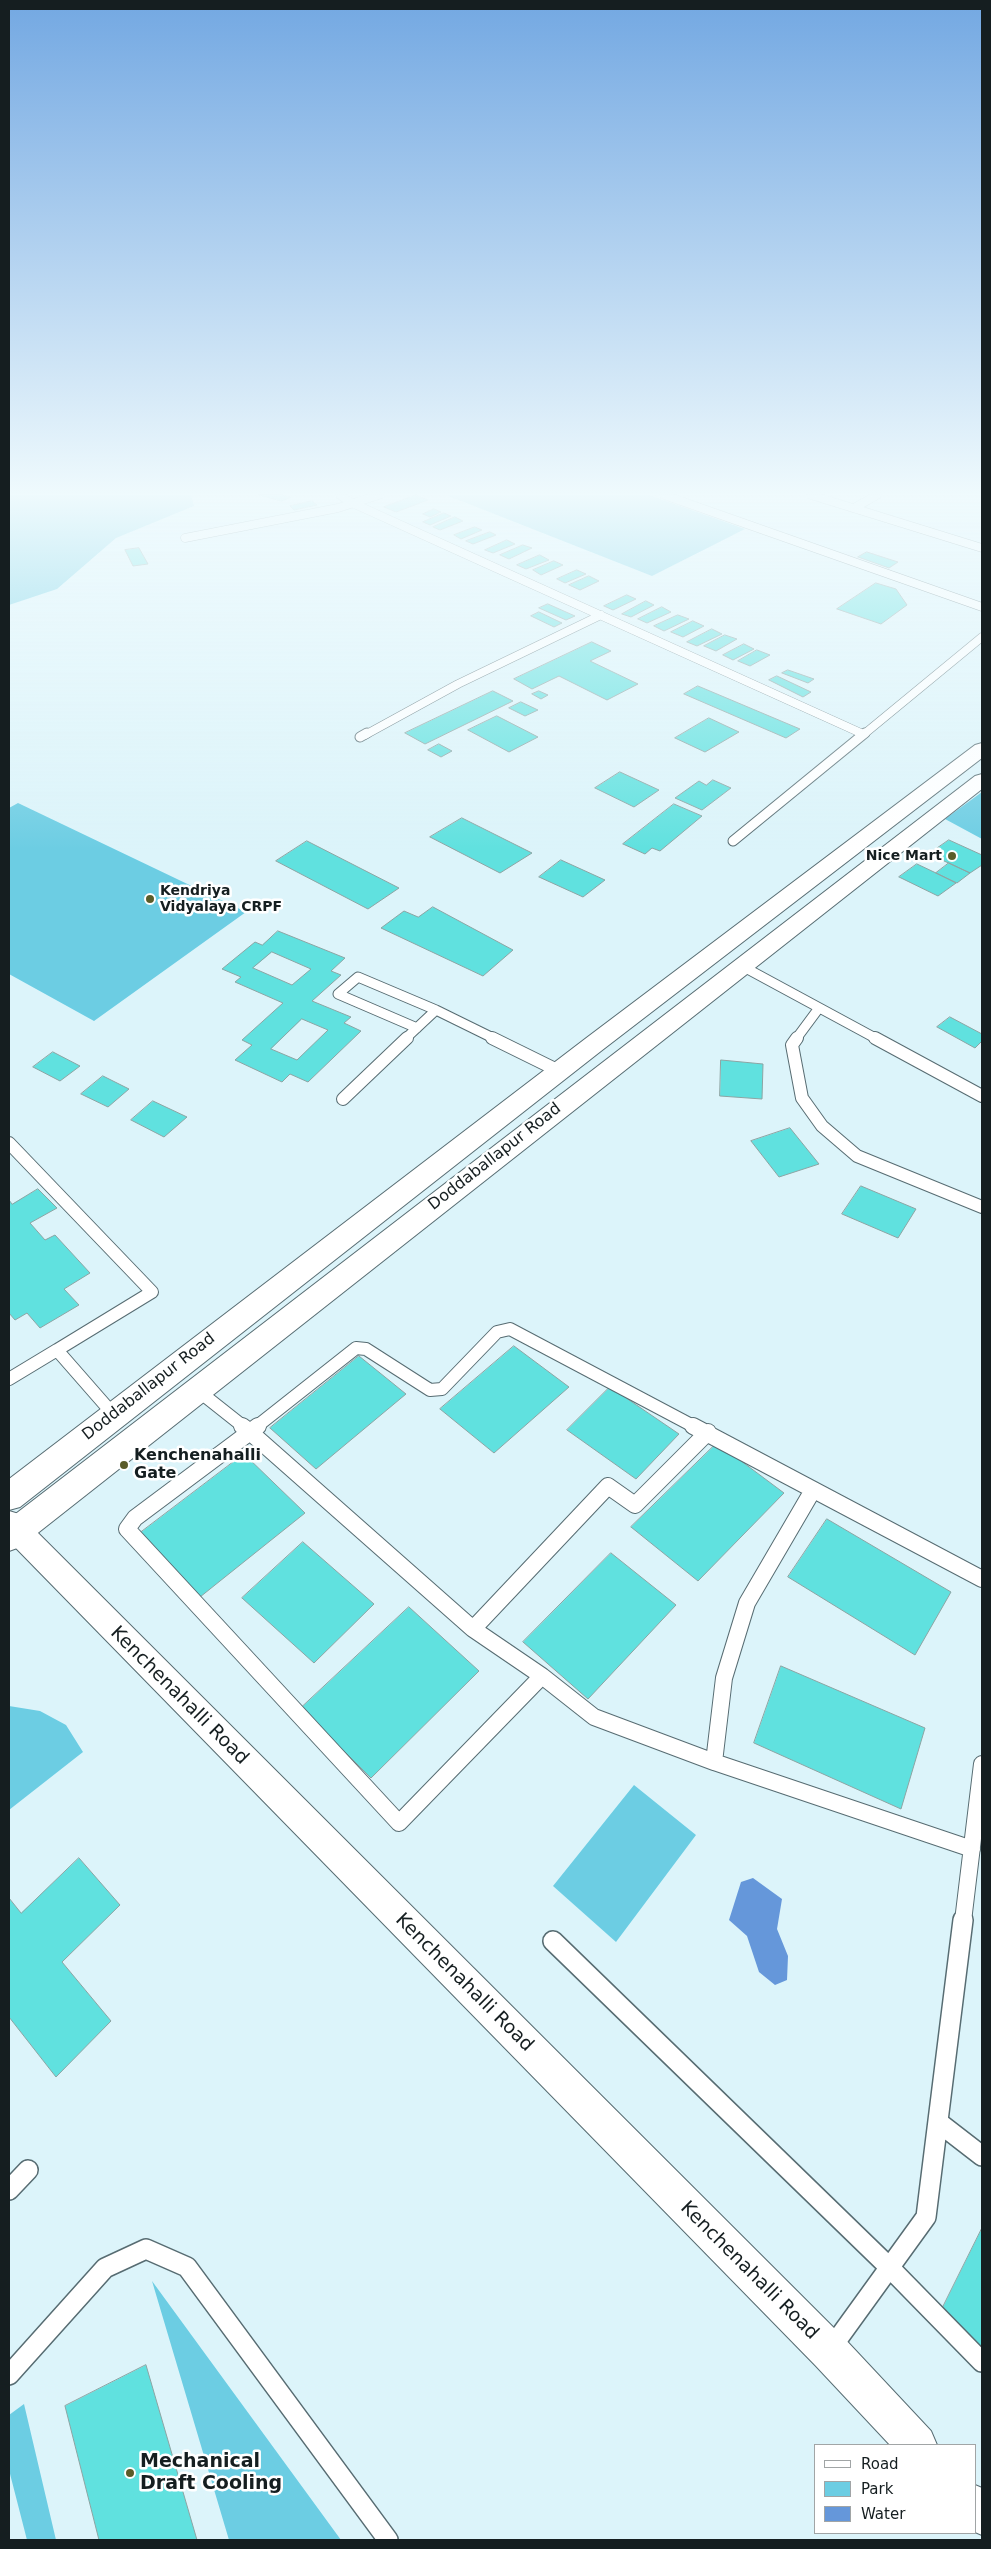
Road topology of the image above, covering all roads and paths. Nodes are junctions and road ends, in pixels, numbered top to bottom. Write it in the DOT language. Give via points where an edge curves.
graph roads {
  1 [pos="596,614"];
  2 [pos="601,616"];
  3 [pos="982,637"];
  4 [pos="863,734"];
  5 [pos="360,736"];
  6 [pos="982,749"];
  7 [pos="982,780"];
  8 [pos="734,840"];
  9 [pos="742,966"];
  10 [pos="819,1008"];
  11 [pos="436,1010"];
  12 [pos="417,1028"];
  13 [pos="559,1071"];
  14 [pos="982,1096"];
  15 [pos="343,1099"];
  16 [pos="9,1143"];
  17 [pos="982,1207"];
  18 [pos="57,1350"];
  19 [pos="9,1379"];
  20 [pos="196,1389"];
  21 [pos="112,1414"];
  22 [pos="250,1432"];
  23 [pos="708,1432"];
  24 [pos="814,1490"];
  25 [pos="9,1497"];
  26 [pos="11,1531"];
  27 [pos="982,1579"];
  28 [pos="473,1629"];
  29 [pos="542,1676"];
  30 [pos="714,1762"];
  31 [pos="982,1764"];
  32 [pos="972,1849"];
  33 [pos="552,1942"];
  34 [pos="938,2122"];
  35 [pos="982,2156"];
  36 [pos="28,2170"];
  37 [pos="9,2190"];
  38 [pos="889,2267"];
  39 [pos="829,2351"];
  40 [pos="982,2362"];
  41 [pos="9,2375"];
  42 [pos="916,2444"];
  43 [pos="388,2540"];
  1 -- 2 [label="lane"];
  2 -- 4 [label="lane"];
  2 -- 5 [label="lane" via="458,684"];
  3 -- 4 [label="lane"];
  4 -- 8 [label="lane"];
  6 -- 13 [label="main road, Doddaballapur Road"];
  7 -- 9 [label="main road, Doddaballapur Road"];
  9 -- 10 [label="lane"];
  9 -- 20 [label="main road, Doddaballapur Road"];
  10 -- 14 [label="lane"];
  10 -- 17 [label="lane" via="792,1045 802,1098 822,1126 857,1156"];
  11 -- 12 [label="lane"];
  11 -- 12 [label="lane" via="358,977 338,994"];
  11 -- 13 [label="lane"];
  12 -- 15 [label="lane"];
  13 -- 21 [label="main road, Doddaballapur Road"];
  16 -- 18 [label="lane" via="152,1292"];
  18 -- 19 [label="lane"];
  18 -- 21 [label="lane"];
  20 -- 22 [label="lane"];
  20 -- 26 [label="main road, Doddaballapur Road"];
  21 -- 25 [label="main road, Doddaballapur Road"];
  22 -- 23 [label="lane" via="356,1348 366,1349 430,1390 442,1389 497,1332 510,1329"];
  22 -- 28 [label="lane"];
  22 -- 29 [label="lane" via="134,1518 127,1529 399,1823"];
  23 -- 24 [label="lane"];
  23 -- 28 [label="lane" via="635,1505 608,1486"];
  24 -- 27 [label="lane"];
  24 -- 30 [label="lane" via="747,1602 724,1678"];
  26 -- 39 [label="street, Kenchenahalli Road"];
  28 -- 29 [label="lane"];
  29 -- 30 [label="lane" via="594,1717"];
  30 -- 32 [label="lane"];
  31 -- 32 [label="lane"];
  32 -- 34 [label="lane"];
  33 -- 38 [label="lane"];
  34 -- 35 [label="lane"];
  34 -- 38 [label="lane" via="926,2217"];
  36 -- 37 [label="lane"];
  38 -- 39 [label="lane"];
  38 -- 40 [label="lane"];
  39 -- 42 [label="street, Kenchenahalli Road"];
  41 -- 43 [label="lane" via="105,2268 146,2249 187,2267"];
}
